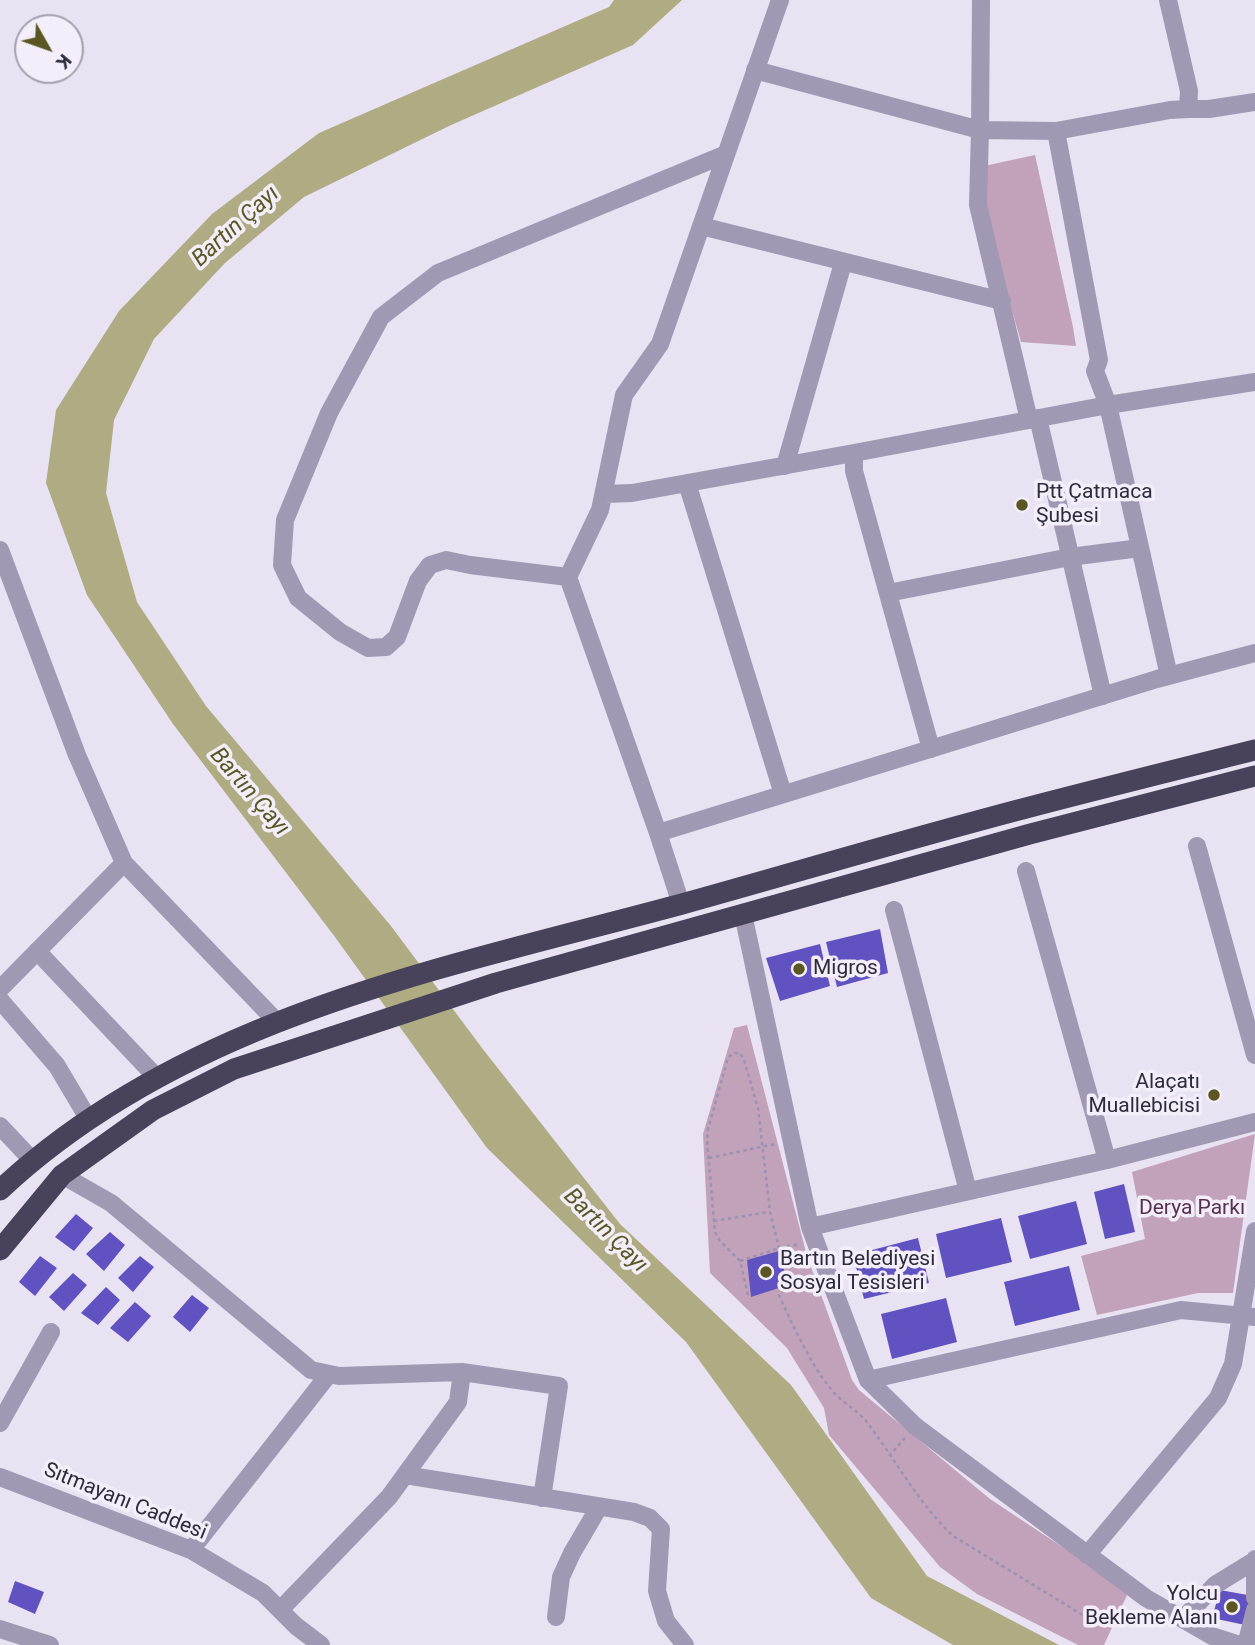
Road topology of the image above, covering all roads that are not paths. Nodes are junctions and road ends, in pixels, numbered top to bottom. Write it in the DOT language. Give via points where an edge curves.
graph roads {
  1 [pos="780,0"];
  2 [pos="981,0"];
  3 [pos="1168,0"];
  4 [pos="755,70"];
  5 [pos="1255,102"];
  6 [pos="1188,109"];
  7 [pos="980,130"];
  8 [pos="1056,131"];
  9 [pos="726,154"];
  10 [pos="701,226"];
  11 [pos="843,263"];
  12 [pos="1002,301"];
  13 [pos="1255,382"];
  14 [pos="1108,405"];
  15 [pos="1033,419"];
  16 [pos="854,453"];
  17 [pos="785,466"];
  18 [pos="687,483"];
  19 [pos="604,494"];
  20 [pos="1140,548"];
  21 [pos="0,550"];
  22 [pos="1070,556"];
  23 [pos="568,577"];
  24 [pos="888,593"];
  25 [pos="1255,653"];
  26 [pos="1169,676"];
  27 [pos="1103,696"];
  28 [pos="931,749"];
  29 [pos="1255,750"];
  30 [pos="1255,776"];
  31 [pos="783,794"];
  32 [pos="658,832"];
  33 [pos="1197,846"];
  34 [pos="124,863"];
  35 [pos="1026,871"];
  36 [pos="681,904"];
  37 [pos="894,911"];
  38 [pos="743,914"];
  39 [pos="37,951"];
  40 [pos="0,989"];
  41 [pos="0,1000"];
  42 [pos="277,1022"];
  43 [pos="1255,1055"];
  44 [pos="158,1079"];
  45 [pos="89,1120"];
  46 [pos="1255,1122"];
  47 [pos="0,1126"];
  48 [pos="32,1160"];
  49 [pos="1107,1160"];
  50 [pos="62,1175"];
  51 [pos="0,1190"];
  52 [pos="968,1191"];
  53 [pos="1255,1231"];
  54 [pos="813,1234"];
  55 [pos="0,1250"];
  56 [pos="1249,1316"];
  57 [pos="51,1332"];
  58 [pos="462,1372"];
  59 [pos="329,1374"];
  60 [pos="867,1380"];
  61 [pos="0,1423"];
  62 [pos="404,1475"];
  63 [pos="0,1477"];
  64 [pos="542,1498"];
  65 [pos="599,1507"];
  66 [pos="191,1550"];
  67 [pos="1087,1555"];
  68 [pos="1254,1560"];
  69 [pos="1255,1598"];
  70 [pos="281,1609"];
  71 [pos="1255,1610"];
  72 [pos="556,1617"];
  73 [pos="1183,1619"];
  74 [pos="296,1626"];
  75 [pos="0,1629"];
  76 [pos="50,1645"];
  77 [pos="299,1645"];
  78 [pos="321,1645"];
  79 [pos="685,1645"];
  80 [pos="1240,1645"];
  81 [pos="1246,1645"];
  1 -- 4 [label="street"];
  2 -- 7 [label="street"];
  3 -- 6 [label="street" via="1189,91"];
  4 -- 7 [label="street"];
  4 -- 9 [label="street"];
  5 -- 6 [label="street"];
  6 -- 8 [label="street"];
  7 -- 8 [label="street"];
  7 -- 12 [label="street" via="978,205"];
  8 -- 14 [label="street" via="1099,360 1095,371"];
  9 -- 10 [label="street"];
  9 -- 23 [label="street" via="438,274 381,317 329,413 285,520 282,565 298,598 368,648 386,647 397,638 418,581 430,565 446,560"];
  10 -- 11 [label="street"];
  10 -- 19 [label="street" via="660,344 624,395"];
  11 -- 12 [label="street"];
  11 -- 17 [label="street"];
  12 -- 15 [label="street"];
  13 -- 14 [label="street"];
  14 -- 15 [label="street"];
  14 -- 20 [label="street"];
  15 -- 16 [label="street"];
  15 -- 22 [label="street"];
  16 -- 17 [label="street"];
  16 -- 24 [label="street" via="853,471"];
  17 -- 18 [label="street"];
  18 -- 19 [label="street"];
  18 -- 31 [label="street"];
  19 -- 23 [label="street"];
  20 -- 22 [label="street"];
  20 -- 26 [label="street"];
  21 -- 34 [label="street" via="77,755"];
  22 -- 24 [label="street"];
  22 -- 27 [label="street"];
  23 -- 32 [label="street"];
  24 -- 28 [label="street"];
  25 -- 26 [label="street"];
  26 -- 27 [label="street"];
  27 -- 28 [label="street"];
  28 -- 31 [label="street"];
  29 -- 36 [label="highway" via="1025,808"];
  30 -- 38 [label="highway"];
  31 -- 32 [label="street"];
  32 -- 36 [label="street"];
  33 -- 43 [label="street"];
  34 -- 39 [label="street"];
  34 -- 42 [label="street"];
  35 -- 49 [label="street"];
  36 -- 42 [label="highway" via="477,958 331,1001"];
  37 -- 52 [label="street"];
  38 -- 50 [label="highway" via="496,983 234,1069 153,1110"];
  38 -- 54 [label="street"];
  39 -- 40 [label="street"];
  39 -- 44 [label="street"];
  41 -- 45 [label="street" via="57,1066"];
  42 -- 44 [label="highway"];
  44 -- 45 [label="highway"];
  45 -- 48 [label="highway"];
  46 -- 49 [label="street"];
  47 -- 48 [label="street"];
  48 -- 51 [label="highway"];
  49 -- 52 [label="street"];
  50 -- 55 [label="highway"];
  50 -- 59 [label="street" via="111,1203 311,1370"];
  52 -- 54 [label="street"];
  53 -- 56 [label="street"];
  54 -- 60 [label="street"];
  56 -- 60 [label="street" via="1181,1310"];
  56 -- 67 [label="street" via="1218,1398"];
  57 -- 61 [label="street"];
  58 -- 59 [label="street"];
  58 -- 62 [label="street" via="458,1402"];
  58 -- 64 [label="street" via="559,1386"];
  59 -- 66 [label="street"];
  60 -- 67 [label="street" via="915,1426"];
  62 -- 64 [label="street"];
  62 -- 70 [label="street" via="389,1497"];
  63 -- 66 [label="street, Sıtmayanı Caddesi"];
  64 -- 65 [label="street"];
  65 -- 72 [label="street" via="561,1577"];
  65 -- 79 [label="street" via="634,1512 661,1529 657,1591 666,1621"];
  66 -- 70 [label="street, Sıtmayanı Caddesi"];
  67 -- 73 [label="street"];
  68 -- 69 [label="street"];
  68 -- 73 [label="street" via="1215,1585"];
  70 -- 74 [label="street, Sıtmayanı Caddesi"];
  71 -- 81 [label="street"];
  73 -- 80 [label="street"];
  74 -- 77 [label="street"];
  74 -- 78 [label="street, Sıtmayanı Caddesi"];
  75 -- 76 [label="street"];
}
